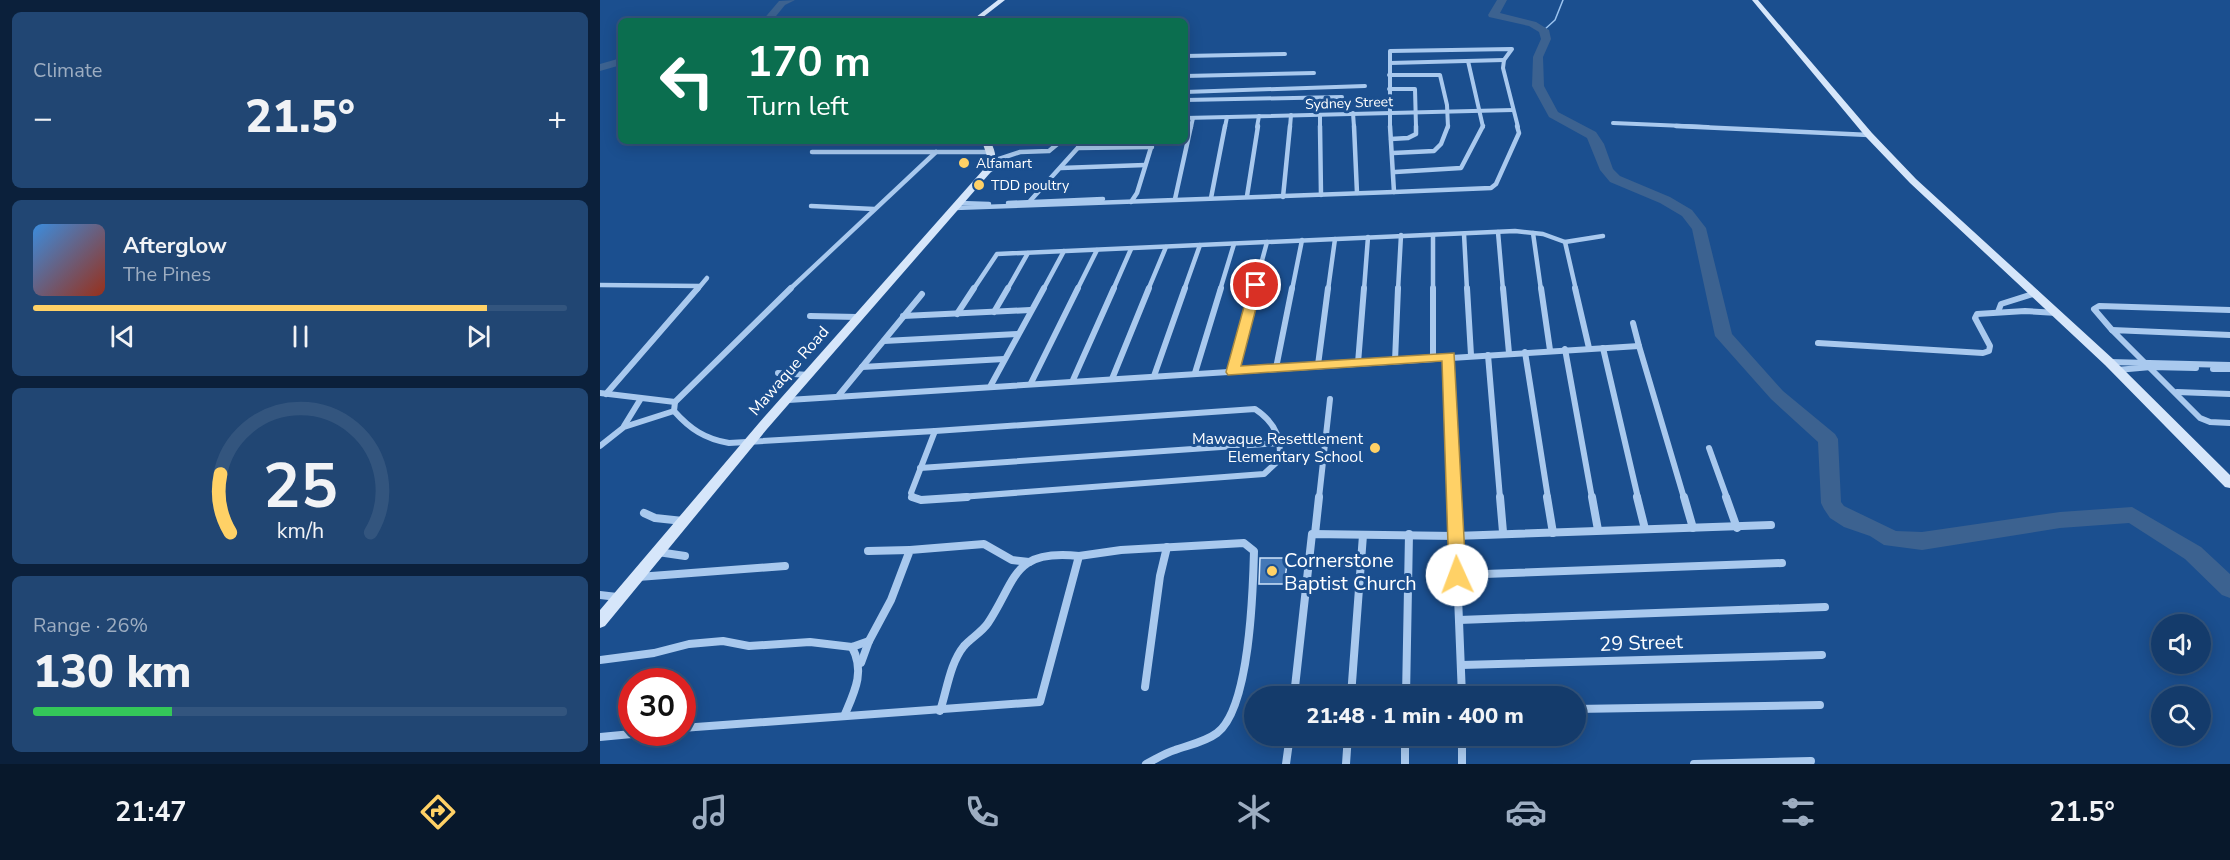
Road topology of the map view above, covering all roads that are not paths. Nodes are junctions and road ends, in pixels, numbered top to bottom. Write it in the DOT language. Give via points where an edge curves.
graph roads {
  1 [pos="1002,0"];
  2 [pos="1755,0"];
  3 [pos="978,18"];
  4 [pos="1286,54"];
  5 [pos="1188,56"];
  6 [pos="1504,60"];
  7 [pos="1468,61"];
  8 [pos="1390,63"];
  9 [pos="1314,73"];
  10 [pos="1389,75"];
  11 [pos="1188,76"];
  12 [pos="1365,86"];
  13 [pos="1389,89"];
  14 [pos="1188,92"];
  15 [pos="1342,97"];
  16 [pos="1188,100"];
  17 [pos="1479,110"];
  18 [pos="1514,110"];
  19 [pos="1447,111"];
  20 [pos="1389,112"];
  21 [pos="1417,112"];
  22 [pos="1353,113"];
  23 [pos="1291,115"];
  24 [pos="1320,115"];
  25 [pos="1258,116"];
  26 [pos="1227,117"];
  27 [pos="1188,118"];
  28 [pos="1193,118"];
  29 [pos="1613,123"];
  30 [pos="1869,135"];
  31 [pos="1391,139"];
  32 [pos="1188,140"];
  33 [pos="1057,144"];
  34 [pos="1081,144"];
  35 [pos="1152,144"];
  36 [pos="1187,144"];
  37 [pos="1152,147"];
  38 [pos="1078,148"];
  39 [pos="990,151"];
  40 [pos="812,152"];
  41 [pos="936,152"];
  42 [pos="1393,153"];
  43 [pos="1012,156"];
  44 [pos="1145,165"];
  45 [pos="1060,168"];
  46 [pos="1395,172"];
  47 [pos="985,173"];
  48 [pos="1394,192"];
  49 [pos="1357,193"];
  50 [pos="1321,195"];
  51 [pos="1247,196"];
  52 [pos="1283,197"];
  53 [pos="1211,198"];
  54 [pos="1175,199"];
  55 [pos="1134,201"];
  56 [pos="1028,204"];
  57 [pos="811,206"];
  58 [pos="956,206"];
  59 [pos="874,209"];
  60 [pos="1498,232"];
  61 [pos="1533,232"];
  62 [pos="1464,234"];
  63 [pos="1433,235"];
  64 [pos="1401,236"];
  65 [pos="1603,236"];
  66 [pos="1368,237"];
  67 [pos="1335,239"];
  68 [pos="1302,240"];
  69 [pos="1267,242"];
  70 [pos="1565,242"];
  71 [pos="1234,244"];
  72 [pos="1200,245"];
  73 [pos="1166,247"];
  74 [pos="1131,249"];
  75 [pos="1097,250"];
  76 [pos="1064,251"];
  77 [pos="1028,253"];
  78 [pos="707,278"];
  79 [pos="600,285"];
  80 [pos="700,286"];
  81 [pos="2037,293"];
  82 [pos="922,294"];
  83 [pos="1030,310"];
  84 [pos="2230,310"];
  85 [pos="994,312"];
  86 [pos="1998,312"];
  87 [pos="2057,313"];
  88 [pos="957,314"];
  89 [pos="810,316"];
  90 [pos="903,316"];
  91 [pos="857,317"];
  92 [pos="1633,323"];
  93 [pos="2112,330"];
  94 [pos="1017,334"];
  95 [pos="2230,335"];
  96 [pos="884,341"];
  97 [pos="1818,343"];
  98 [pos="1638,345"];
  99 [pos="1588,348"];
  100 [pos="1603,348"];
  101 [pos="1564,349"];
  102 [pos="1550,350"];
  103 [pos="1525,352"];
  104 [pos="1509,353"];
  105 [pos="1471,355"];
  106 [pos="1488,355"];
  107 [pos="1449,357"];
  108 [pos="1433,358"];
  109 [pos="1004,359"];
  110 [pos="1395,361"];
  111 [pos="2146,361"];
  112 [pos="1358,363"];
  113 [pos="1318,365"];
  114 [pos="2113,366"];
  115 [pos="862,367"];
  116 [pos="2151,367"];
  117 [pos="2230,367"];
  118 [pos="1276,368"];
  119 [pos="1233,372"];
  120 [pos="778,373"];
  121 [pos="1195,373"];
  122 [pos="810,375"];
  123 [pos="1154,376"];
  124 [pos="1112,379"];
  125 [pos="1073,380"];
  126 [pos="1031,383"];
  127 [pos="991,386"];
  128 [pos="2176,392"];
  129 [pos="603,394"];
  130 [pos="2230,394"];
  131 [pos="839,395"];
  132 [pos="640,399"];
  133 [pos="1330,399"];
  134 [pos="788,400"];
  135 [pos="675,402"];
  136 [pos="674,411"];
  137 [pos="2230,423"];
  138 [pos="624,427"];
  139 [pos="935,430"];
  140 [pos="1280,443"];
  141 [pos="747,445"];
  142 [pos="600,446"];
  143 [pos="1709,448"];
  144 [pos="920,468"];
  145 [pos="2230,483"];
  146 [pos="644,513"];
  147 [pos="684,521"];
  148 [pos="1771,525"];
  149 [pos="1693,528"];
  150 [pos="1737,528"];
  151 [pos="1644,529"];
  152 [pos="1598,530"];
  153 [pos="1503,532"];
  154 [pos="1553,533"];
  155 [pos="1409,534"];
  156 [pos="1363,535"];
  157 [pos="1313,536"];
  158 [pos="1455,536"];
  159 [pos="1167,547"];
  160 [pos="910,550"];
  161 [pos="868,551"];
  162 [pos="658,552"];
  163 [pos="685,556"];
  164 [pos="1080,556"];
  165 [pos="1029,562"];
  166 [pos="1782,563"];
  167 [pos="785,566"];
  168 [pos="1457,575"];
  169 [pos="638,577"];
  170 [pos="600,595"];
  171 [pos="621,597"];
  172 [pos="1825,607"];
  173 [pos="1459,620"];
  174 [pos="600,621"];
  175 [pos="869,641"];
  176 [pos="852,648"];
  177 [pos="1822,656"];
  178 [pos="600,660"];
  179 [pos="861,663"];
  180 [pos="1461,664"];
  181 [pos="1295,686"];
  182 [pos="1352,686"];
  183 [pos="1406,686"];
  184 [pos="1462,686"];
  185 [pos="1145,687"];
  186 [pos="1820,705"];
  187 [pos="1586,709"];
  188 [pos="940,711"];
  189 [pos="845,714"];
  190 [pos="696,727"];
  191 [pos="618,735"];
  192 [pos="600,737"];
  193 [pos="1288,746"];
  194 [pos="1347,746"];
  195 [pos="1405,746"];
  196 [pos="1462,746"];
  197 [pos="1811,761"];
  198 [pos="1146,764"];
  199 [pos="1286,764"];
  200 [pos="1346,764"];
  201 [pos="1405,764"];
  202 [pos="1462,764"];
  203 [pos="1694,764"];
  1 -- 3 [label="street"];
  2 -- 30 [label="street"];
  4 -- 5 [label="street"];
  6 -- 7 [label="street"];
  6 -- 8 [label="street" via="1512,49 1392,50"];
  6 -- 18 [label="street"];
  7 -- 8 [label="street"];
  7 -- 17 [label="street"];
  8 -- 10 [label="street"];
  9 -- 11 [label="street"];
  10 -- 13 [label="street"];
  10 -- 19 [label="street" via="1440,75"];
  12 -- 14 [label="street"];
  13 -- 20 [label="street"];
  13 -- 21 [label="street" via="1415,89"];
  15 -- 16 [label="street"];
  17 -- 18 [label="street, Sydney Street"];
  17 -- 19 [label="street, Sydney Street"];
  17 -- 46 [label="street" via="1482,132 1461,168"];
  18 -- 48 [label="street" via="1519,136 1494,187"];
  19 -- 21 [label="street, Sydney Street"];
  19 -- 42 [label="street" via="1449,130 1437,150"];
  20 -- 21 [label="street, Sydney Street"];
  20 -- 22 [label="street, Sydney Street"];
  20 -- 31 [label="street"];
  21 -- 31 [label="street" via="1416,134"];
  22 -- 24 [label="street, Sydney Street"];
  22 -- 49 [label="street"];
  23 -- 24 [label="street, Sydney Street"];
  23 -- 25 [label="street, Sydney Street"];
  23 -- 52 [label="street"];
  24 -- 50 [label="street"];
  25 -- 26 [label="street, Sydney Street"];
  25 -- 51 [label="street"];
  26 -- 28 [label="street, Sydney Street"];
  26 -- 53 [label="street"];
  27 -- 28 [label="street, Sydney Street"];
  28 -- 32 [label="street"];
  29 -- 30 [label="street"];
  30 -- 81 [label="street" via="1913,181"];
  31 -- 42 [label="street"];
  33 -- 43 [label="street" via="1049,151 1023,151"];
  34 -- 38 [label="street"];
  35 -- 37 [label="street"];
  36 -- 54 [label="street"];
  37 -- 38 [label="street"];
  37 -- 44 [label="street"];
  38 -- 45 [label="street"];
  39 -- 41 [label="street"];
  39 -- 43 [label="street"];
  39 -- 47 [label="street, Mawaque Road"];
  40 -- 41 [label="street"];
  41 -- 59 [label="street"];
  42 -- 46 [label="street"];
  43 -- 47 [label="street"];
  44 -- 45 [label="street"];
  44 -- 55 [label="street"];
  45 -- 56 [label="street"];
  46 -- 48 [label="street"];
  47 -- 58 [label="street, Mawaque Road"];
  48 -- 49 [label="street"];
  49 -- 50 [label="street"];
  50 -- 52 [label="street"];
  51 -- 52 [label="street"];
  51 -- 53 [label="street"];
  53 -- 54 [label="street"];
  54 -- 55 [label="street"];
  55 -- 56 [label="street"];
  56 -- 58 [label="street"];
  57 -- 59 [label="street"];
  58 -- 91 [label="street, Mawaque Road"];
  59 -- 135 [label="street"];
  60 -- 61 [label="street"];
  60 -- 62 [label="street"];
  60 -- 104 [label="street"];
  61 -- 70 [label="street"];
  61 -- 102 [label="street"];
  62 -- 63 [label="street"];
  62 -- 105 [label="street"];
  63 -- 64 [label="street"];
  63 -- 108 [label="street"];
  64 -- 66 [label="street"];
  64 -- 110 [label="street"];
  65 -- 70 [label="street"];
  66 -- 67 [label="street"];
  66 -- 112 [label="street"];
  67 -- 68 [label="street"];
  67 -- 113 [label="street"];
  68 -- 69 [label="street"];
  68 -- 118 [label="street"];
  69 -- 71 [label="street"];
  69 -- 119 [label="street"];
  70 -- 99 [label="street"];
  71 -- 72 [label="street"];
  71 -- 121 [label="street"];
  72 -- 73 [label="street"];
  72 -- 123 [label="street"];
  73 -- 74 [label="street"];
  73 -- 124 [label="street"];
  74 -- 75 [label="street"];
  74 -- 125 [label="street"];
  75 -- 76 [label="street"];
  75 -- 126 [label="street"];
  76 -- 77 [label="street"];
  76 -- 83 [label="street"];
  77 -- 85 [label="street"];
  77 -- 88 [label="street" via="997,254"];
  78 -- 80 [label="street"];
  79 -- 80 [label="street"];
  80 -- 129 [label="street"];
  81 -- 86 [label="street" via="2008,300"];
  81 -- 87 [label="street"];
  82 -- 90 [label="street"];
  83 -- 85 [label="street"];
  83 -- 94 [label="street"];
  84 -- 93 [label="street" via="2099,306 2094,309"];
  85 -- 88 [label="street"];
  86 -- 87 [label="street"];
  86 -- 97 [label="street" via="1977,314 1975,318 1990,346 1983,353"];
  87 -- 114 [label="street"];
  88 -- 90 [label="street"];
  89 -- 91 [label="street"];
  90 -- 96 [label="street"];
  91 -- 122 [label="street, Mawaque Road"];
  92 -- 98 [label="street"];
  93 -- 95 [label="street"];
  93 -- 111 [label="street"];
  94 -- 96 [label="street"];
  94 -- 109 [label="street"];
  96 -- 115 [label="street"];
  98 -- 100 [label="street"];
  98 -- 149 [label="street"];
  99 -- 100 [label="street"];
  99 -- 101 [label="street"];
  100 -- 151 [label="street"];
  101 -- 102 [label="street"];
  101 -- 152 [label="street"];
  102 -- 103 [label="street"];
  103 -- 104 [label="street"];
  103 -- 154 [label="street"];
  104 -- 106 [label="street"];
  105 -- 106 [label="street"];
  105 -- 107 [label="street"];
  106 -- 153 [label="street"];
  107 -- 108 [label="street"];
  107 -- 158 [label="street"];
  108 -- 110 [label="street"];
  109 -- 115 [label="street"];
  109 -- 127 [label="street"];
  110 -- 112 [label="street"];
  111 -- 114 [label="street"];
  111 -- 116 [label="street"];
  111 -- 117 [label="street"];
  112 -- 113 [label="street"];
  113 -- 118 [label="street"];
  114 -- 116 [label="street"];
  114 -- 145 [label="street"];
  115 -- 131 [label="street"];
  116 -- 117 [label="street"];
  116 -- 128 [label="street"];
  118 -- 119 [label="street"];
  119 -- 121 [label="street"];
  120 -- 122 [label="street"];
  121 -- 123 [label="street"];
  122 -- 134 [label="street, Mawaque Road"];
  123 -- 124 [label="street"];
  124 -- 125 [label="street"];
  125 -- 126 [label="street"];
  126 -- 127 [label="street"];
  127 -- 131 [label="street"];
  128 -- 130 [label="street"];
  128 -- 137 [label="street" via="2200,418"];
  129 -- 132 [label="street"];
  131 -- 134 [label="street"];
  132 -- 135 [label="street"];
  132 -- 138 [label="street"];
  133 -- 157 [label="street"];
  134 -- 141 [label="street, Mawaque Road"];
  135 -- 136 [label="street"];
  136 -- 138 [label="street"];
  136 -- 141 [label="street" via="710,439"];
  138 -- 142 [label="street"];
  139 -- 140 [label="street" via="1255,409 1265,415"];
  139 -- 141 [label="street"];
  139 -- 144 [label="street"];
  140 -- 144 [label="street"];
  140 -- 144 [label="street" via="1277,463 1264,474 921,500 911,493"];
  141 -- 147 [label="street, Mawaque Road"];
  143 -- 150 [label="street"];
  146 -- 147 [label="street"];
  147 -- 162 [label="street, Mawaque Road"];
  148 -- 150 [label="street"];
  149 -- 150 [label="street"];
  149 -- 151 [label="street"];
  151 -- 152 [label="street"];
  152 -- 154 [label="street"];
  153 -- 154 [label="street"];
  153 -- 158 [label="street"];
  155 -- 156 [label="street"];
  155 -- 158 [label="street"];
  155 -- 183 [label="street"];
  156 -- 157 [label="street"];
  156 -- 182 [label="street"];
  157 -- 181 [label="street"];
  158 -- 168 [label="street"];
  159 -- 164 [label="street"];
  159 -- 185 [label="street"];
  159 -- 198 [label="street" via="1244,543 1250,546 1254,551 1254,597 1246,654 1231,716 1223,729"];
  160 -- 161 [label="street"];
  160 -- 165 [label="street" via="984,544 1012,560"];
  160 -- 175 [label="street" via="891,600"];
  162 -- 163 [label="street"];
  162 -- 169 [label="street, Mawaque Road"];
  164 -- 165 [label="street" via="1059,554"];
  164 -- 188 [label="street" via="1040,702"];
  165 -- 188 [label="street" via="1005,585 987,625 957,657"];
  166 -- 168 [label="street"];
  167 -- 169 [label="street"];
  168 -- 173 [label="street"];
  169 -- 171 [label="street, Mawaque Road"];
  170 -- 171 [label="street"];
  171 -- 174 [label="street, Mawaque Road"];
  172 -- 173 [label="street"];
  173 -- 180 [label="street"];
  175 -- 176 [label="street"];
  175 -- 179 [label="street"];
  176 -- 178 [label="street" via="810,642 749,646 723,641"];
  176 -- 179 [label="street"];
  177 -- 180 [label="street, 29 Street"];
  179 -- 189 [label="street" via="860,677"];
  180 -- 184 [label="street"];
  186 -- 187 [label="street"];
  188 -- 189 [label="street"];
  189 -- 190 [label="street"];
  191 -- 192 [label="street"];
  193 -- 199 [label="street"];
  194 -- 200 [label="street"];
  195 -- 201 [label="street"];
  196 -- 202 [label="street"];
  197 -- 203 [label="street"];
}
